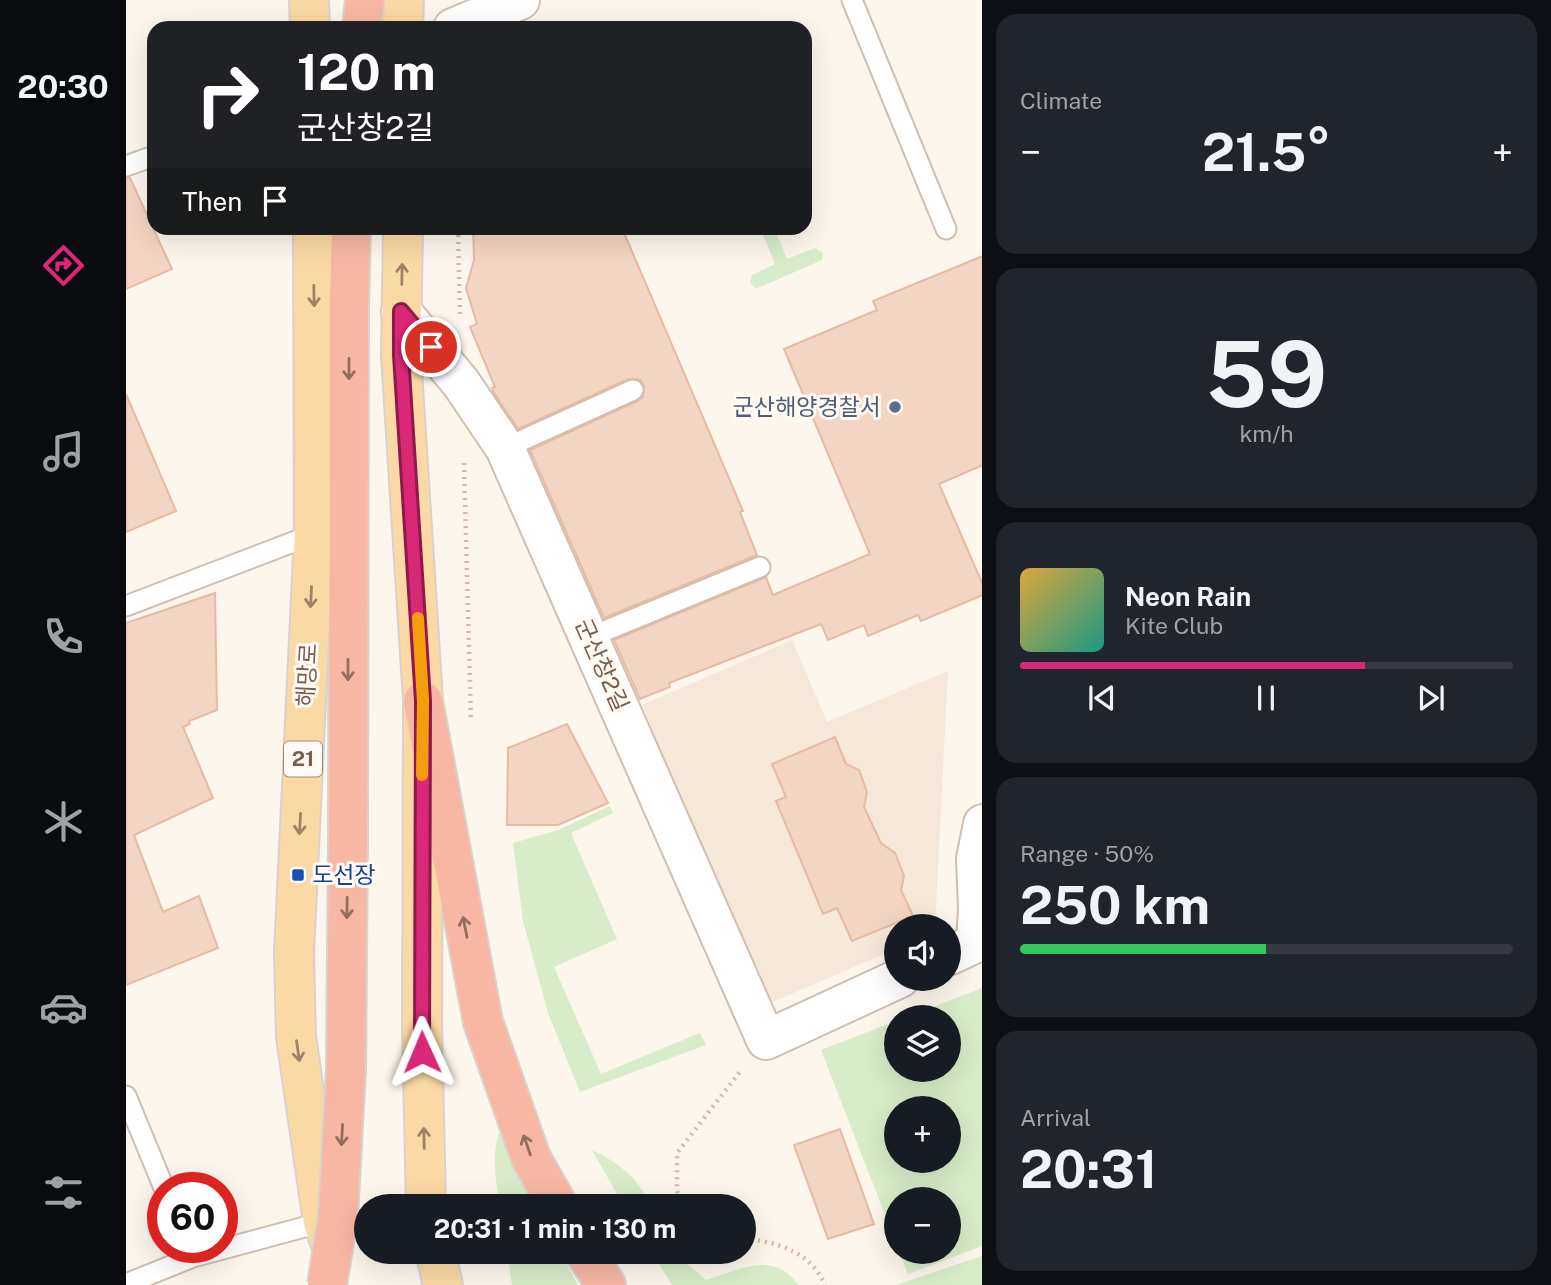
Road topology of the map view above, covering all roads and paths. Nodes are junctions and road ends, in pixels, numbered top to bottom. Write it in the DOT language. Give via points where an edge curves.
graph roads {
  1 [pos="309,0"];
  2 [pos="365,0"];
  3 [pos="404,0"];
  4 [pos="520,0"];
  5 [pos="852,0"];
  6 [pos="310,21"];
  7 [pos="363,21"];
  8 [pos="404,21"];
  9 [pos="470,21"];
  10 [pos="147,158"];
  11 [pos="126,166"];
  12 [pos="946,229"];
  13 [pos="313,235"];
  14 [pos="351,235"];
  15 [pos="402,235"];
  16 [pos="458,235"];
  17 [pos="401,311"];
  18 [pos="461,383"];
  19 [pos="632,390"];
  20 [pos="505,448"];
  21 [pos="464,451"];
  22 [pos="314,534"];
  23 [pos="760,567"];
  24 [pos="126,606"];
  25 [pos="590,637"];
  26 [pos="423,701"];
  27 [pos="472,730"];
  28 [pos="982,824"];
  29 [pos="961,950"];
  30 [pos="884,985"];
  31 [pos="766,1040"];
  32 [pos="126,1096"];
  33 [pos="157,1172"];
  34 [pos="426,1194"];
  35 [pos="551,1194"];
  36 [pos="678,1194"];
  37 [pos="323,1222"];
  38 [pos="756,1240"];
  39 [pos="238,1241"];
  40 [pos="169,1263"];
  41 [pos="438,1264"];
  42 [pos="592,1264"];
  43 [pos="126,1284"];
  44 [pos="327,1285"];
  45 [pos="344,1285"];
  46 [pos="443,1285"];
  47 [pos="606,1285"];
  48 [pos="825,1285"];
  1 -- 6 [label="main road"];
  2 -- 7 [label="highway"];
  3 -- 8 [label="main road"];
  4 -- 9 [label="street"];
  5 -- 12 [label="lane"];
  10 -- 11 [label="lane"];
  13 -- 22 [label="main road, 해망로 / 21, one-way"];
  14 -- 44 [label="highway, one-way, bridge" via="346,1070 338,1216"];
  17 -- 15 [label="main road, one-way"];
  16 -- 18 [label="path"];
  17 -- 18 [label="street, 군산창2길"];
  17 -- 26 [label="main road"];
  18 -- 20 [label="street, 군산창2길"];
  19 -- 20 [label="lane"];
  20 -- 25 [label="street, 군산창2길"];
  21 -- 27 [label="path"];
  22 -- 24 [label="lane"];
  22 -- 37 [label="main road, 해망로 / 21, one-way" via="294,953 296,1037"];
  23 -- 25 [label="lane"];
  25 -- 31 [label="street, 군산창2길"];
  34 -- 26 [label="main road, one-way"];
  35 -- 26 [label="highway, one-way" via="531,1158 484,1022"];
  28 -- 29 [label="street" via="976,859 976,943"];
  30 -- 31 [label="street"];
  31 -- 36 [label="path" via="677,1153"];
  32 -- 33 [label="lane"];
  37 -- 39 [label="lane"];
  37 -- 45 [label="main road, 해망로 / 21"];
  38 -- 48 [label="path" via="801,1255"];
  40 -- 43 [label="lane"];
  41 -- 46 [label="main road"];
  42 -- 47 [label="highway"];
}
